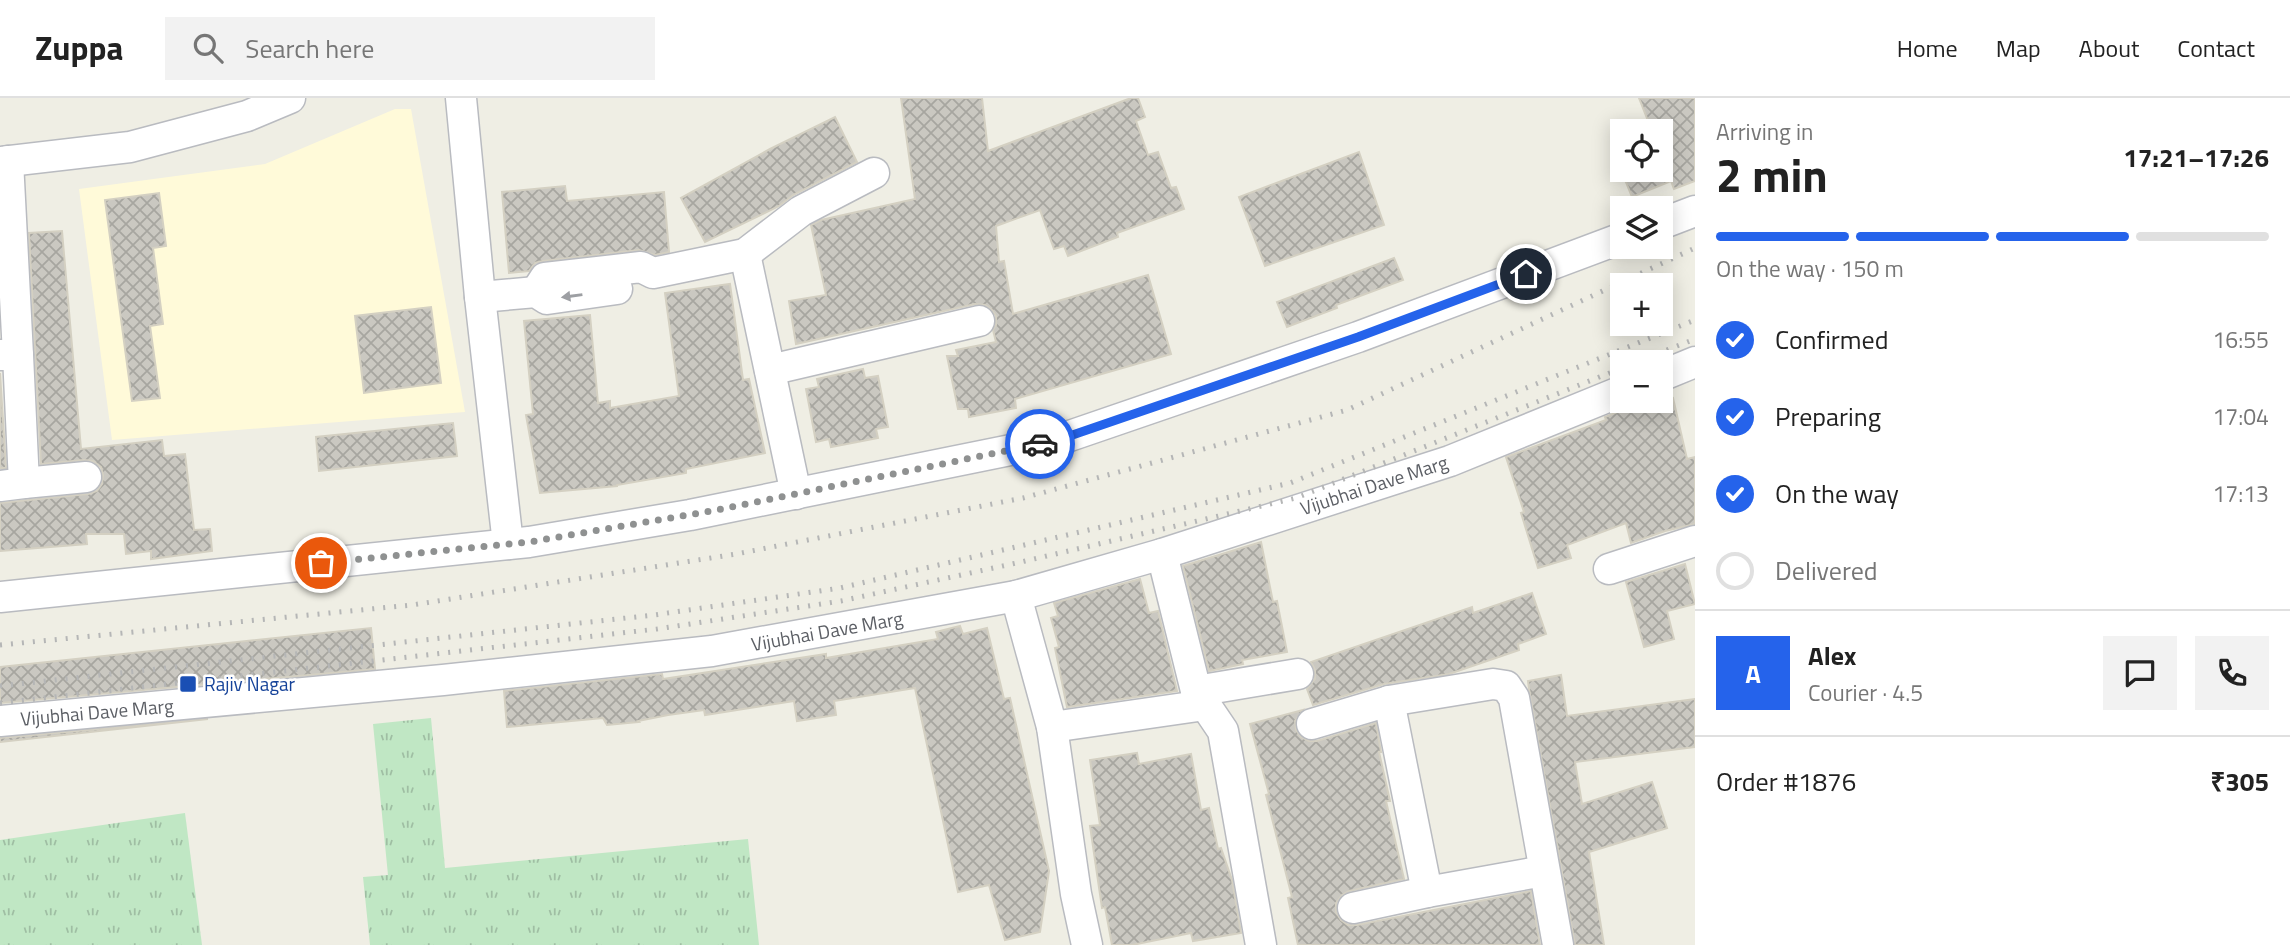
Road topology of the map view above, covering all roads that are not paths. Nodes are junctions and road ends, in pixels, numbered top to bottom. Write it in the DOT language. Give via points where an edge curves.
graph roads {
  1 [pos="290,98"];
  2 [pos="461,98"];
  3 [pos="4,162"];
  4 [pos="874,173"];
  5 [pos="1695,211"];
  6 [pos="1673,219"];
  7 [pos="1610,242"];
  8 [pos="745,254"];
  9 [pos="480,297"];
  10 [pos="979,321"];
  11 [pos="9,355"];
  12 [pos="1695,362"];
  13 [pos="770,370"];
  14 [pos="1673,371"];
  15 [pos="1610,396"];
  16 [pos="86,477"];
  17 [pos="12,485"];
  18 [pos="796,494"];
  19 [pos="1695,541"];
  20 [pos="508,544"];
  21 [pos="1162,554"];
  22 [pos="1609,569"];
  23 [pos="1016,596"];
  24 [pos="0,597"];
  25 [pos="1298,674"];
  26 [pos="1201,698"];
  27 [pos="1389,701"];
  28 [pos="0,721"];
  29 [pos="1312,724"];
  30 [pos="1052,727"];
  31 [pos="1544,871"];
  32 [pos="1427,892"];
  33 [pos="1353,908"];
  34 [pos="1087,945"];
  35 [pos="1261,945"];
  36 [pos="1559,945"];
  1 -- 3 [label="street" via="247,116 130,147"];
  2 -- 9 [label="street"];
  3 -- 11 [label="street"];
  4 -- 8 [label="street" via="801,211"];
  5 -- 6 [label="street"];
  7 -- 18 [label="street" via="1358,337 1055,441"];
  8 -- 9 [label="street" via="653,274 645,285 547,299 536,292"];
  8 -- 13 [label="street"];
  9 -- 20 [label="street"];
  10 -- 13 [label="street"];
  11 -- 17 [label="street"];
  12 -- 14 [label="street"];
  13 -- 18 [label="street"];
  15 -- 21 [label="street, Vijubhai Dave Marg" via="1450,461"];
  16 -- 17 [label="street"];
  18 -- 20 [label="street"];
  19 -- 22 [label="street"];
  20 -- 24 [label="street"];
  21 -- 23 [label="street, Vijubhai Dave Marg"];
  21 -- 26 [label="street"];
  23 -- 28 [label="street, Vijubhai Dave Marg" via="712,651"];
  23 -- 30 [label="street"];
  25 -- 26 [label="street"];
  26 -- 30 [label="street"];
  26 -- 35 [label="street" via="1223,731"];
  27 -- 29 [label="street"];
  27 -- 31 [label="street" via="1493,684 1506,686 1514,698"];
  27 -- 32 [label="street"];
  30 -- 34 [label="street"];
  31 -- 32 [label="street"];
  31 -- 36 [label="street"];
  32 -- 33 [label="street"];
}
